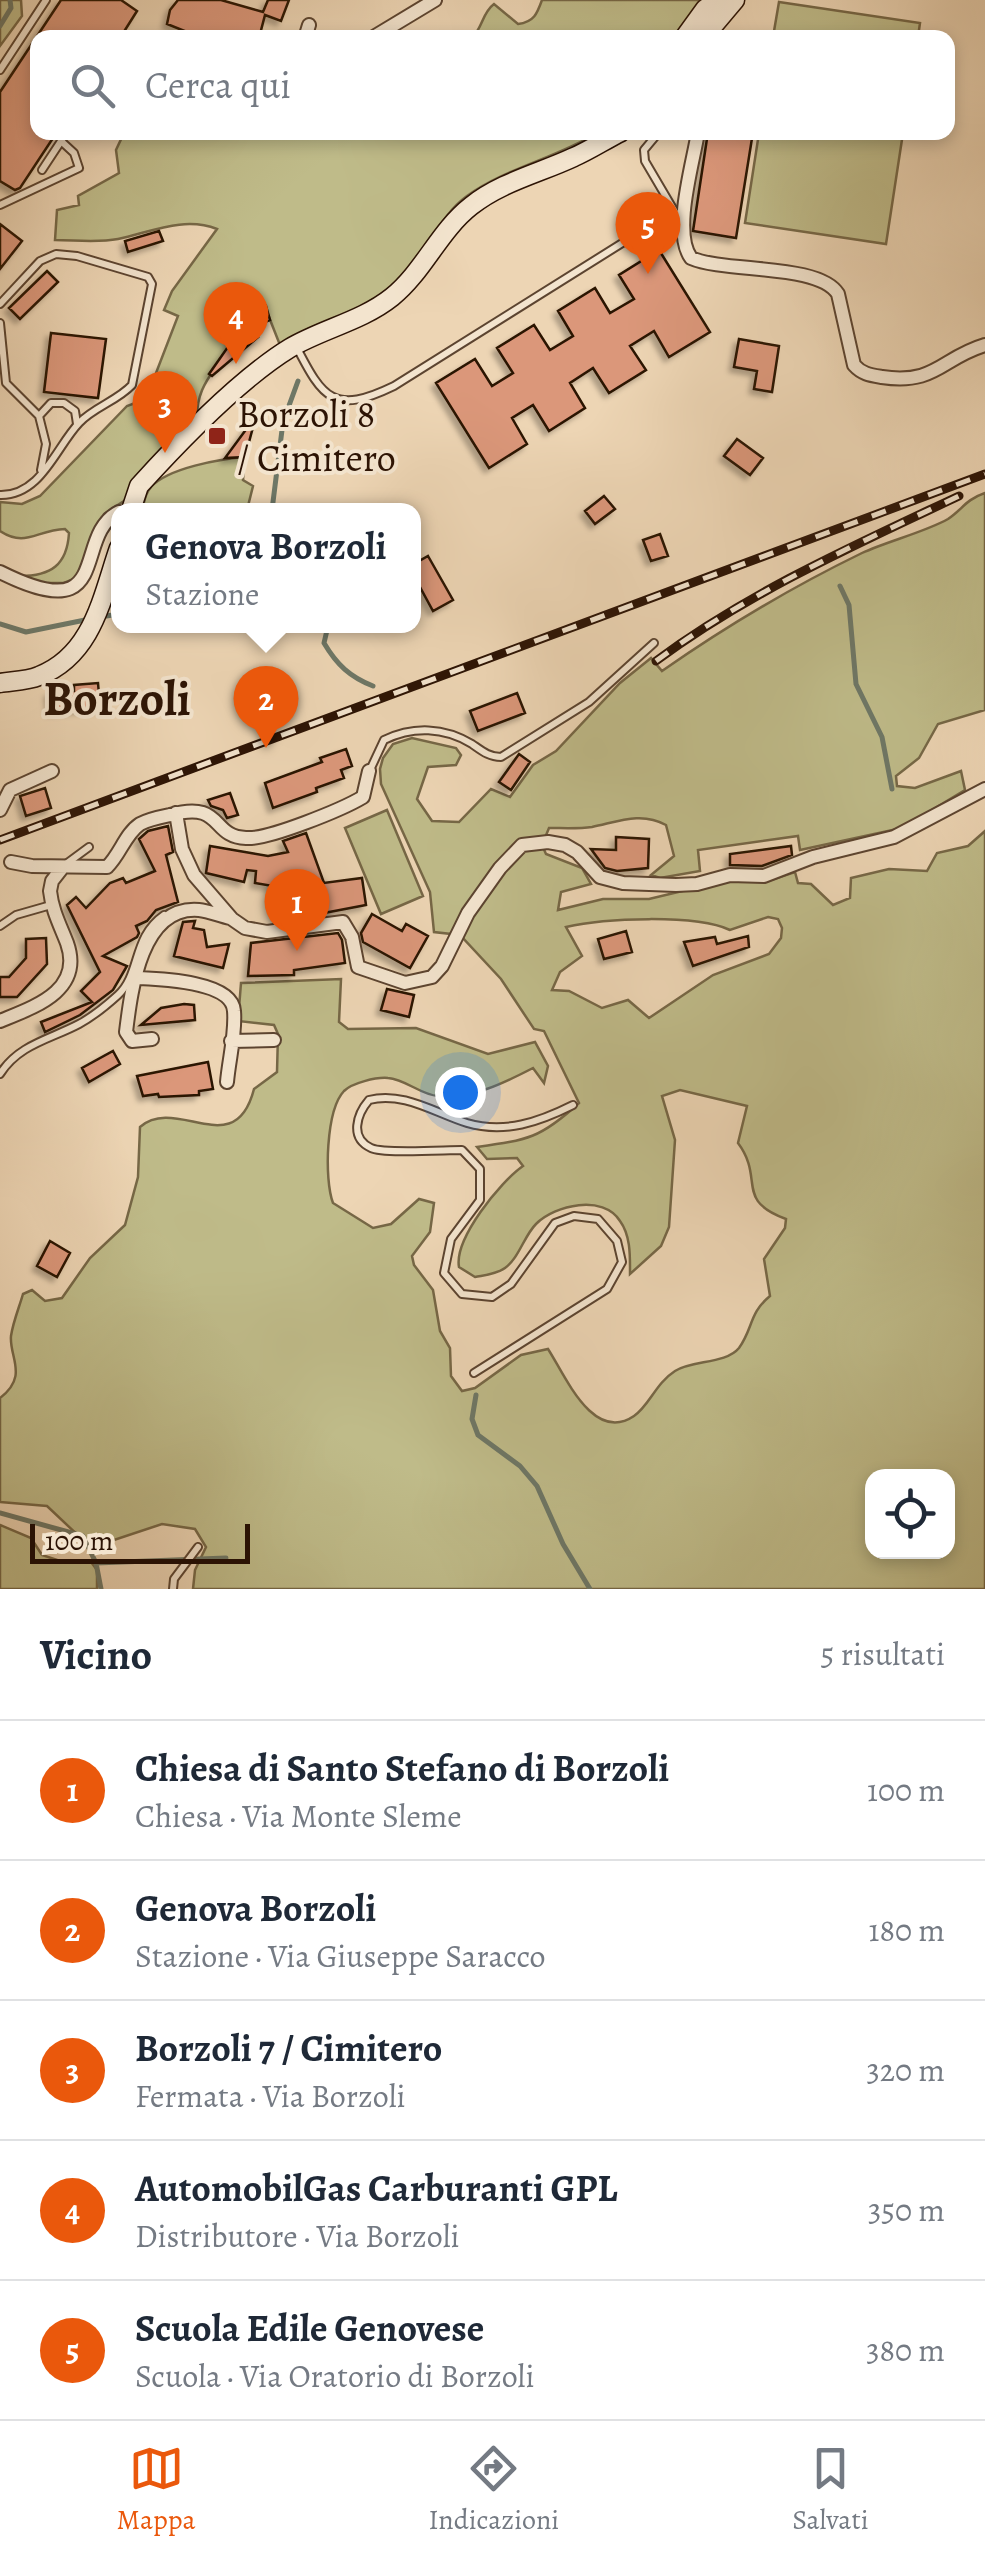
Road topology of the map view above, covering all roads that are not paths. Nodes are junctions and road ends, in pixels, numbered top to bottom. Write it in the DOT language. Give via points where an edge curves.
graph roads {
  1 [pos="46,0"];
  2 [pos="435,0"];
  3 [pos="717,0"];
  4 [pos="735,0"];
  5 [pos="385,30"];
  6 [pos="690,30"];
  7 [pos="710,30"];
  8 [pos="0,70"];
  9 [pos="600,140"];
  10 [pos="652,140"];
  11 [pos="697,140"];
  12 [pos="61,141"];
  13 [pos="42,170"];
  14 [pos="0,206"];
  15 [pos="651,225"];
  16 [pos="682,225"];
  17 [pos="0,304"];
  18 [pos="0,323"];
  19 [pos="295,345"];
  20 [pos="985,345"];
  21 [pos="39,416"];
  22 [pos="77,424"];
  23 [pos="43,434"];
  24 [pos="66,438"];
  25 [pos="36,481"];
  26 [pos="0,495"];
  27 [pos="130,503"];
  28 [pos="111,520"];
  29 [pos="111,570"];
  30 [pos="0,572"];
  31 [pos="654,643"];
  32 [pos="0,683"];
  33 [pos="52,771"];
  34 [pos="370,771"];
  35 [pos="985,789"];
  36 [pos="0,810"];
  37 [pos="176,813"];
  38 [pos="88,847"];
  39 [pos="11,862"];
  40 [pos="63,867"];
  41 [pos="52,905"];
  42 [pos="198,910"];
  43 [pos="232,919"];
  44 [pos="0,926"];
  45 [pos="136,978"];
  46 [pos="0,1021"];
  47 [pos="152,1039"];
  48 [pos="274,1040"];
  49 [pos="231,1041"];
  50 [pos="0,1074"];
  51 [pos="227,1082"];
  52 [pos="573,1105"];
  53 [pos="474,1373"];
  54 [pos="198,1547"];
  55 [pos="173,1589"];
  1 -- 8 [label="lane"];
  2 -- 5 [label="street"];
  3 -- 6 [label="main road"];
  4 -- 7 [label="main road"];
  9 -- 19 [label="main road" via="472,205 390,298"];
  10 -- 16 [label="lane" via="645,161"];
  11 -- 16 [label="street"];
  12 -- 13 [label="lane"];
  12 -- 14 [label="lane" via="80,168"];
  15 -- 19 [label="lane" via="362,402 316,387"];
  16 -- 20 [label="street" via="684,248 695,261 781,272 834,288 854,364 863,373 918,378"];
  17 -- 22 [label="lane" via="56,254 151,280 135,379"];
  18 -- 21 [label="lane" via="6,383"];
  19 -- 27 [label="main road" via="266,364 150,474"];
  21 -- 22 [label="lane" via="51,403 64,403"];
  21 -- 23 [label="lane"];
  22 -- 24 [label="lane"];
  23 -- 24 [label="lane"];
  23 -- 25 [label="lane" via="46,453"];
  24 -- 25 [label="lane"];
  25 -- 26 [label="lane" via="23,492"];
  28 -- 30 [label="street" via="102,526 83,578 69,588 30,586"];
  29 -- 32 [label="main road" via="81,645 37,677"];
  31 -- 34 [label="lane" via="589,702 501,756 421,729 384,740"];
  33 -- 36 [label="street" via="10,790"];
  34 -- 37 [label="street" via="357,800 248,839 198,809"];
  35 -- 43 [label="street" via="894,837 764,876 623,882 600,877 565,846 522,845 468,913 442,966 418,983 358,967 343,922 257,933"];
  37 -- 40 [label="street" via="137,826 107,867"];
  37 -- 43 [label="street" via="194,875"];
  38 -- 40 [label="lane"];
  39 -- 40 [label="street"];
  40 -- 41 [label="street" via="50,885"];
  41 -- 44 [label="lane"];
  41 -- 46 [label="street" via="70,958 65,982 48,1001"];
  42 -- 43 [label="street"];
  42 -- 45 [label="street" via="170,916 154,931"];
  42 -- 50 [label="lane" via="182,908 154,922 116,997 23,1050"];
  45 -- 47 [label="street" via="126,1035"];
  45 -- 49 [label="street" via="225,995 234,1010"];
  48 -- 49 [label="street"];
  49 -- 51 [label="street"];
  52 -- 53 [label="lane" via="495,1128 399,1098 369,1100 360,1110 360,1140 373,1150 462,1150 480,1170 480,1200 451,1240 444,1272 462,1294 492,1297 511,1284 555,1223 574,1216 598,1219 617,1241 622,1262 607,1289"];
  54 -- 55 [label="lane"];
}
